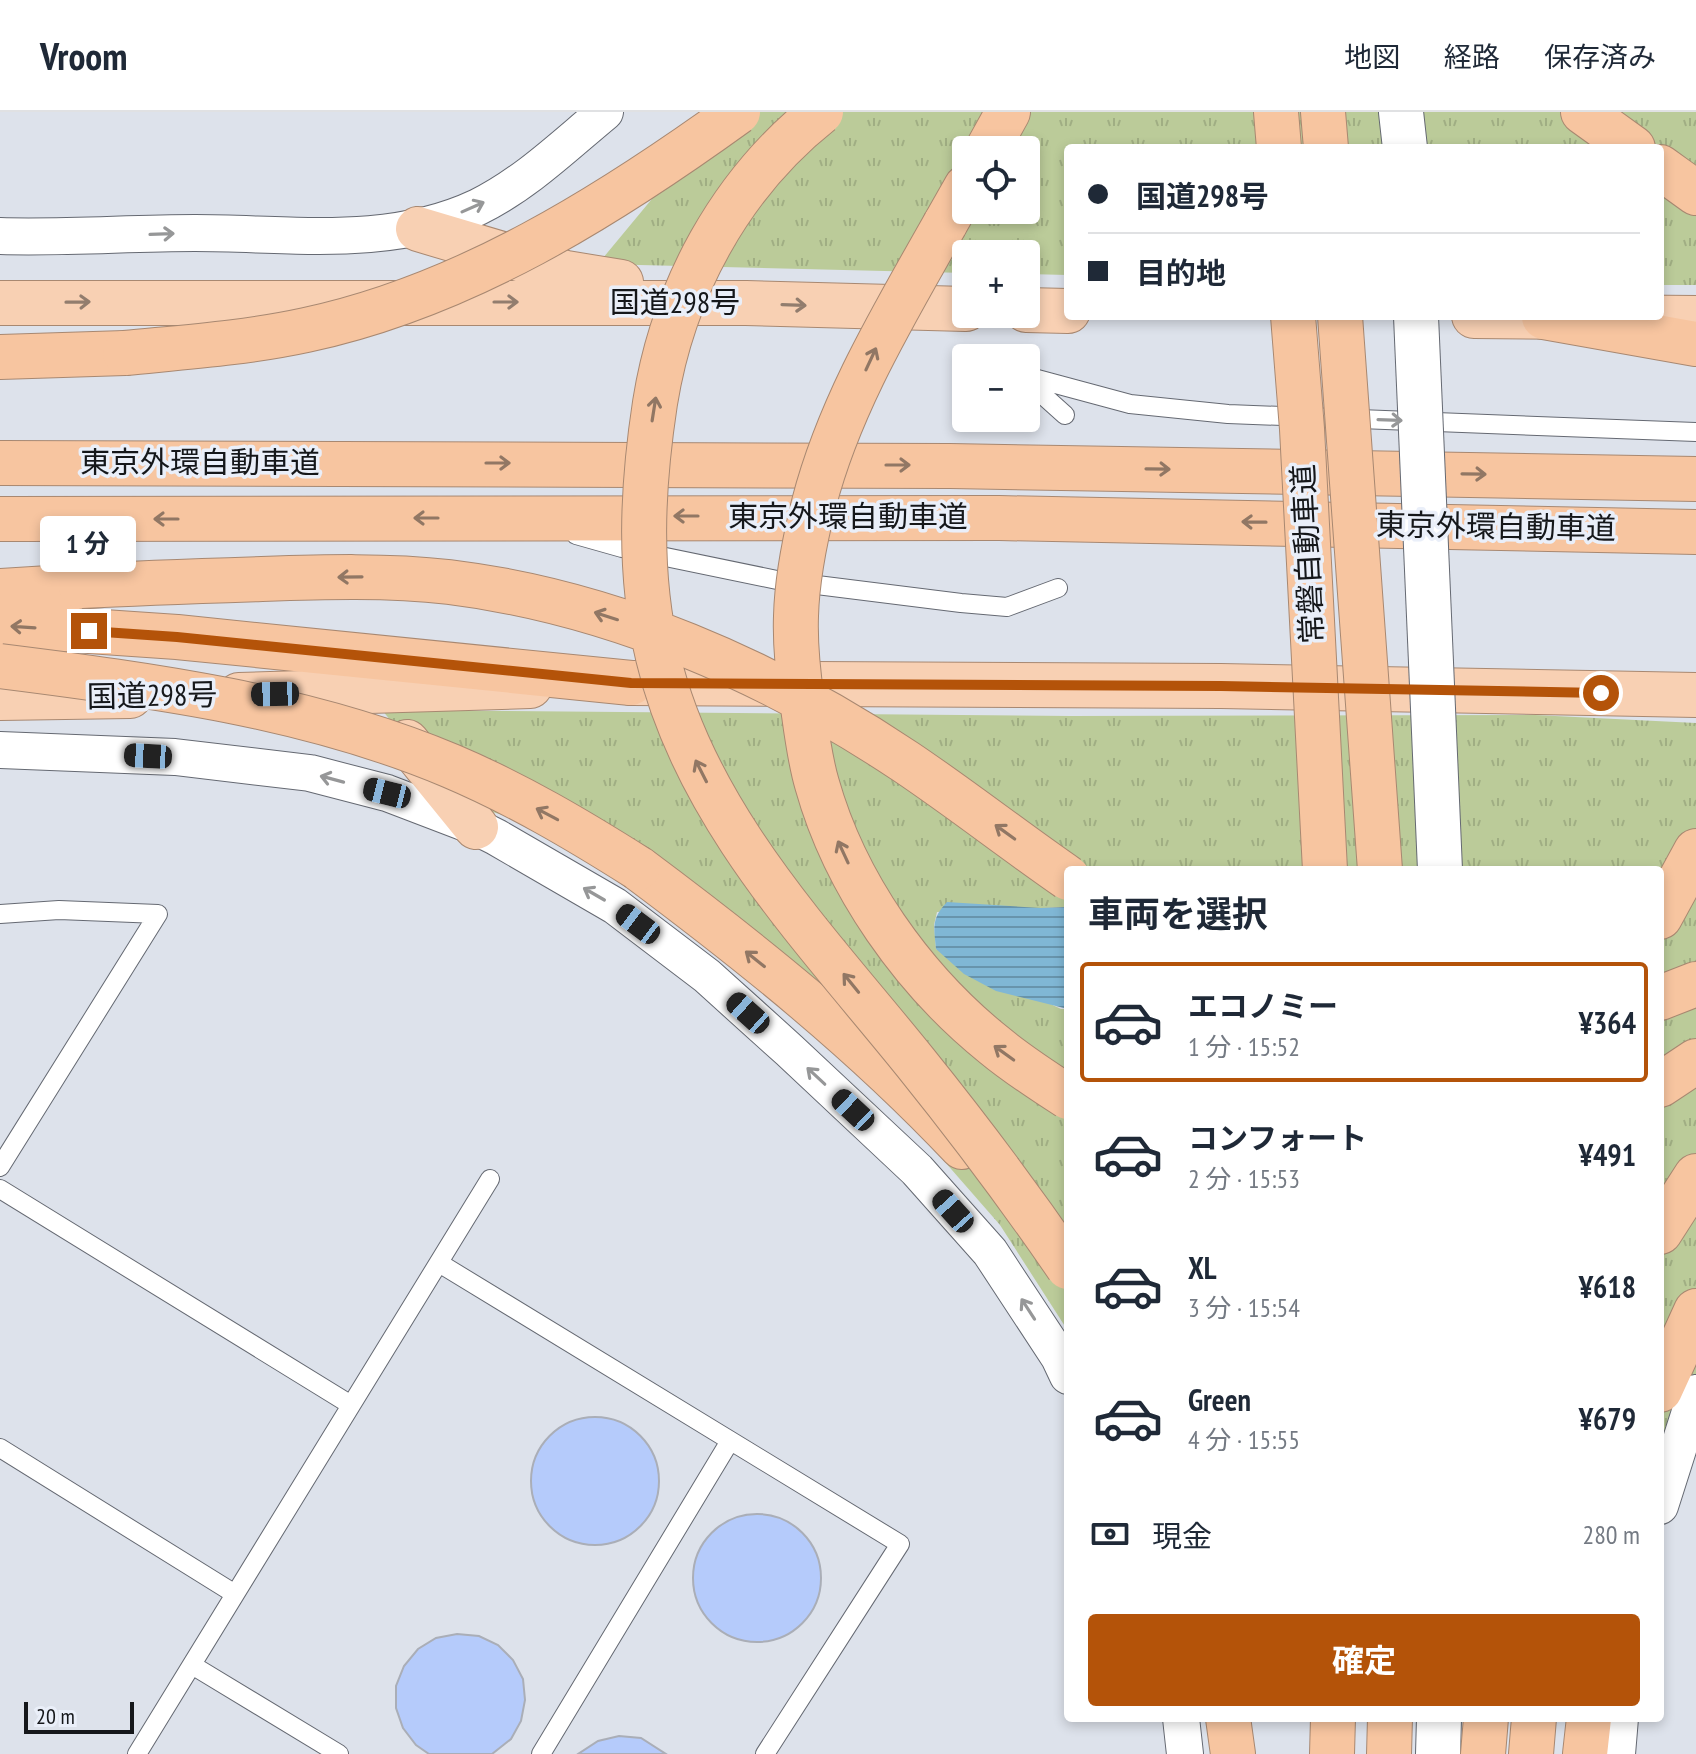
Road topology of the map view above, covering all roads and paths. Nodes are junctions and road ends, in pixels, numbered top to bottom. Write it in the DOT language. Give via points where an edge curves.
graph roads {
  1 [pos="605,112"];
  2 [pos="690,112"];
  3 [pos="738,112"];
  4 [pos="821,112"];
  5 [pos="1008,112"];
  6 [pos="1276,112"];
  7 [pos="1323,112"];
  8 [pos="1401,112"];
  9 [pos="1583,112"];
  10 [pos="995,136"];
  11 [pos="1279,144"];
  12 [pos="1326,144"];
  13 [pos="1405,144"];
  14 [pos="1627,144"];
  15 [pos="1664,170"];
  16 [pos="1696,193"];
  17 [pos="952,212"];
  18 [pos="418,229"];
  19 [pos="0,236"];
  20 [pos="536,240"];
  21 [pos="0,303"];
  22 [pos="746,303"];
  23 [pos="952,309"];
  24 [pos="1040,310"];
  25 [pos="1064,311"];
  26 [pos="1664,318"];
  27 [pos="1696,318"];
  28 [pos="1293,320"];
  29 [pos="1340,320"];
  30 [pos="1416,320"];
  31 [pos="1561,320"];
  32 [pos="1696,344"];
  33 [pos="0,350"];
  34 [pos="125,353"];
  35 [pos="0,357"];
  36 [pos="1040,382"];
  37 [pos="1040,391"];
  38 [pos="1065,415"];
  39 [pos="1696,432"];
  40 [pos="0,463"];
  41 [pos="1696,479"];
  42 [pos="515,518"];
  43 [pos="0,519"];
  44 [pos="1696,532"];
  45 [pos="1058,588"];
  46 [pos="0,591"];
  47 [pos="0,625"];
  48 [pos="0,666"];
  49 [pos="631,683"];
  50 [pos="367,693"];
  51 [pos="1696,695"];
  52 [pos="0,698"];
  53 [pos="0,750"];
  54 [pos="476,827"];
  55 [pos="1696,851"];
  56 [pos="1325,866"];
  57 [pos="1380,866"];
  58 [pos="1440,866"];
  59 [pos="1064,875"];
  60 [pos="1664,910"];
  61 [pos="0,914"];
  62 [pos="1696,984"];
  63 [pos="1664,996"];
  64 [pos="1696,1061"];
  65 [pos="1664,1082"];
  66 [pos="1064,1094"];
  67 [pos="0,1167"];
  68 [pos="1696,1176"];
  69 [pos="490,1179"];
  70 [pos="0,1189"];
  71 [pos="1664,1226"];
  72 [pos="1064,1262"];
  73 [pos="439,1263"];
  74 [pos="1064,1263"];
  75 [pos="1696,1311"];
  76 [pos="1064,1368"];
  77 [pos="1664,1381"];
  78 [pos="1696,1393"];
  79 [pos="351,1405"];
  80 [pos="730,1441"];
  81 [pos="0,1448"];
  82 [pos="1664,1493"];
  83 [pos="235,1594"];
  84 [pos="192,1665"];
  85 [pos="1181,1722"];
  86 [pos="1229,1722"];
  87 [pos="1333,1722"];
  88 [pos="1390,1722"];
  89 [pos="1439,1722"];
  90 [pos="1486,1722"];
  91 [pos="1534,1722"];
  92 [pos="1589,1722"];
  93 [pos="1620,1722"];
  94 [pos="137,1754"];
  95 [pos="339,1754"];
  96 [pos="541,1754"];
  97 [pos="765,1754"];
  98 [pos="1185,1754"];
  99 [pos="1233,1754"];
  100 [pos="1332,1754"];
  101 [pos="1389,1754"];
  102 [pos="1438,1754"];
  103 [pos="1483,1754"];
  104 [pos="1531,1754"];
  105 [pos="1585,1754"];
  106 [pos="1617,1754"];
  18 -- 1 [label="street, one-way" via="479,206 534,171"];
  2 -- 20 [label="highway, bridge" via="618,180"];
  3 -- 20 [label="highway, bridge" via="616,196"];
  72 -- 4 [label="highway, one-way, bridge" via="977,1139 769,882 700,769 658,659 646,593 645,493 669,342 686,289 716,231 772,158"];
  5 -- 10 [label="highway"];
  6 -- 11 [label="highway"];
  7 -- 12 [label="highway"];
  8 -- 13 [label="main road"];
  9 -- 14 [label="highway"];
  15 -- 16 [label="highway"];
  66 -- 17 [label="highway, one-way, bridge" via="993,1045 914,964 880,920 839,842 816,783 798,669 802,561 833,445 881,337"];
  19 -- 18 [label="street, one-way" via="357,236"];
  18 -- 22 [label="highway" via="566,273"];
  20 -- 34 [label="highway, bridge" via="481,270 367,314 247,342"];
  21 -- 22 [label="highway, 国道298号, one-way"];
  22 -- 23 [label="highway, 国道298号, one-way"];
  24 -- 25 [label="highway"];
  26 -- 27 [label="highway"];
  28 -- 56 [label="highway, 常磐自動車道, bridge"];
  29 -- 57 [label="highway, 常磐自動車道, bridge"];
  30 -- 58 [label="main road, bridge"];
  31 -- 32 [label="highway"];
  33 -- 34 [label="highway"];
  34 -- 35 [label="highway"];
  36 -- 39 [label="lane, one-way" via="1130,404 1228,414"];
  37 -- 38 [label="lane"];
  40 -- 41 [label="highway, 東京外環自動車道, one-way" via="950,466"];
  42 -- 43 [label="highway, 東京外環自動車道, one-way"];
  44 -- 42 [label="highway, 東京外環自動車道, one-way" via="984,517"];
  42 -- 45 [label="lane" via="622,548 777,580 1007,607"];
  59 -- 46 [label="highway, one-way, bridge" via="905,761 826,714 687,645 567,604 507,590 381,577"];
  49 -- 47 [label="highway, one-way" via="177,637"];
  74 -- 48 [label="highway, one-way, bridge" via="933,1116 868,1055 708,921 580,831 450,766 374,738 206,697"];
  49 -- 50 [label="highway, 国道298号"];
  49 -- 51 [label="highway, 国道298号"];
  50 -- 52 [label="highway, 国道298号"];
  50 -- 54 [label="highway"];
  54 -- 53 [label="street, one-way" via="387,793 310,773 175,757"];
  76 -- 54 [label="street, one-way" via="990,1252 917,1170 789,1050 707,976 615,906"];
  55 -- 60 [label="highway"];
  61 -- 67 [label="lane" via="158,914"];
  62 -- 63 [label="highway"];
  64 -- 65 [label="highway"];
  68 -- 71 [label="highway"];
  69 -- 73 [label="lane"];
  70 -- 79 [label="lane"];
  73 -- 79 [label="lane"];
  73 -- 80 [label="lane"];
  75 -- 77 [label="highway"];
  78 -- 82 [label="street"];
  79 -- 83 [label="lane"];
  80 -- 96 [label="lane"];
  80 -- 97 [label="lane" via="900,1544"];
  81 -- 83 [label="lane"];
  83 -- 84 [label="lane"];
  84 -- 94 [label="lane"];
  84 -- 95 [label="lane"];
  85 -- 98 [label="street"];
  86 -- 99 [label="highway"];
  87 -- 100 [label="highway"];
  88 -- 101 [label="highway"];
  89 -- 102 [label="main road"];
  90 -- 103 [label="highway"];
  91 -- 104 [label="highway"];
  92 -- 105 [label="highway"];
  93 -- 106 [label="street"];
}
